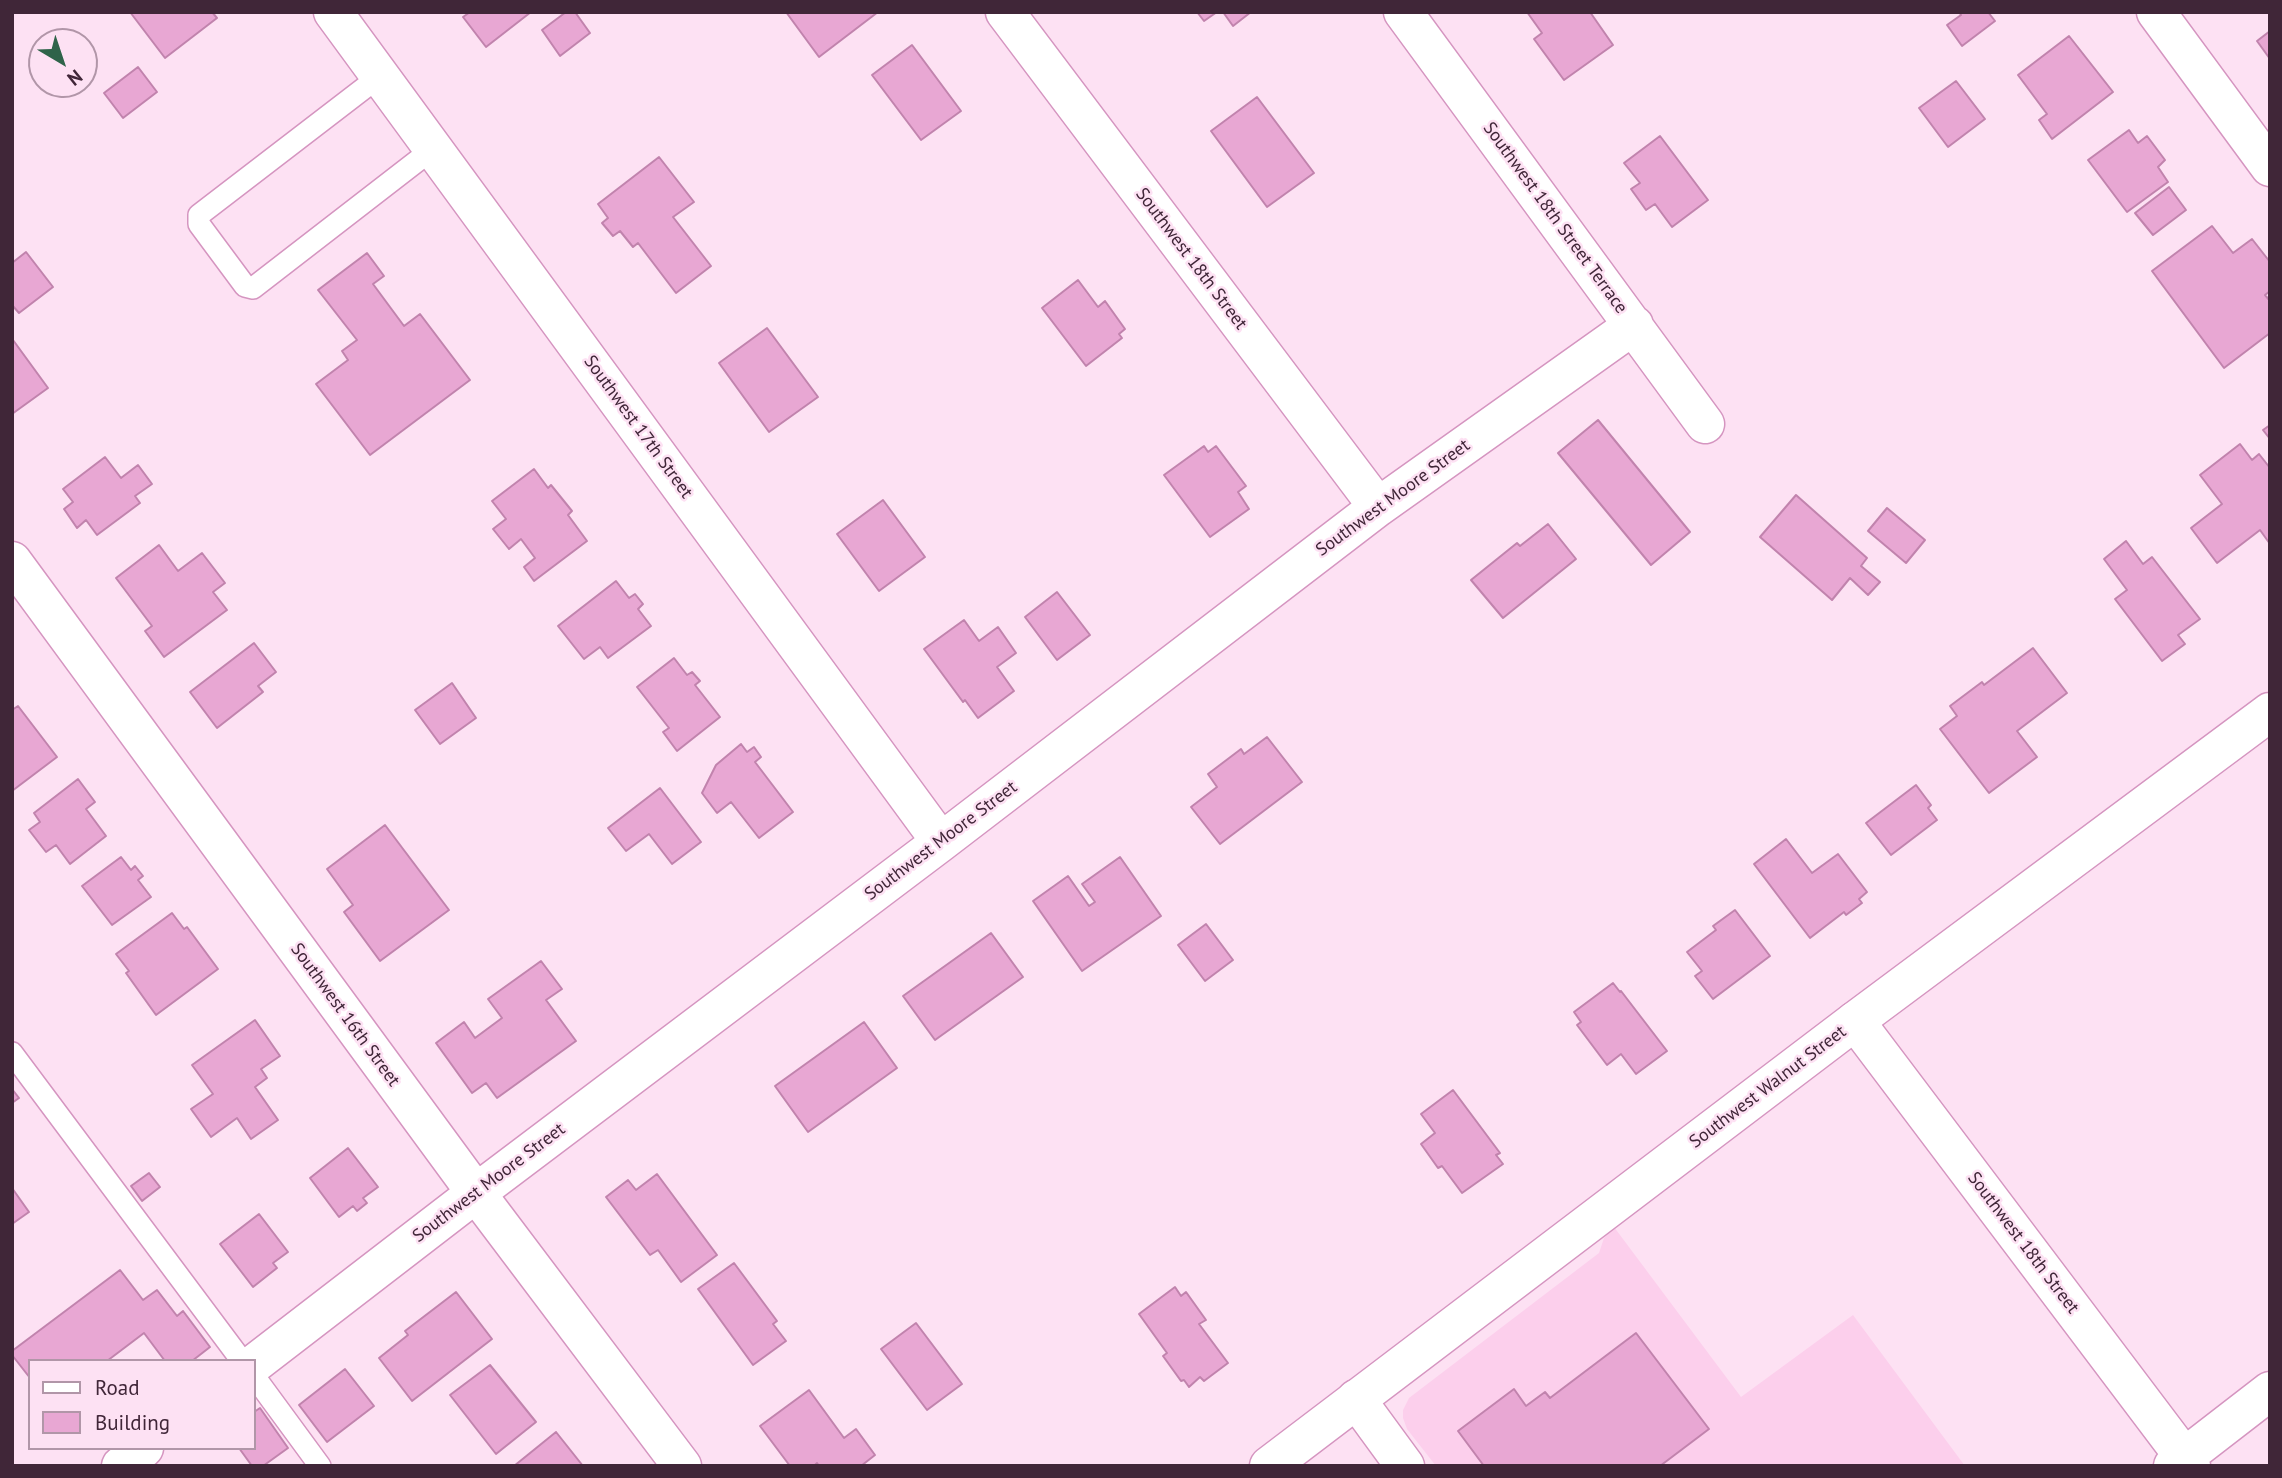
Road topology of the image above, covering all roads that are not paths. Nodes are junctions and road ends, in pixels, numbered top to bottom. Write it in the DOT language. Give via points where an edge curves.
graph roads {
  1 [pos="333,12"];
  2 [pos="1005,12"];
  3 [pos="1403,12"];
  4 [pos="2156,12"];
  5 [pos="380,76"];
  6 [pos="434,148"];
  7 [pos="2270,167"];
  8 [pos="1634,326"];
  9 [pos="1705,424"];
  10 [pos="1378,507"];
  11 [pos="12,561"];
  12 [pos="2270,712"];
  13 [pos="941,842"];
  14 [pos="1855,1021"];
  15 [pos="12,1053"];
  16 [pos="476,1193"];
  17 [pos="241,1359"];
  18 [pos="256,1362"];
  19 [pos="256,1379"];
  20 [pos="2270,1391"];
  21 [pos="1356,1399"];
  22 [pos="141,1450"];
  23 [pos="2183,1463"];
  24 [pos="121,1466"];
  25 [pos="320,1466"];
  26 [pos="682,1466"];
  27 [pos="1269,1466"];
  28 [pos="1405,1466"];
  1 -- 5 [label="street, Southwest 17th Street"];
  2 -- 10 [label="street, Southwest 18th Street"];
  3 -- 8 [label="street, Southwest 18th Street Terrace"];
  4 -- 7 [label="street"];
  5 -- 6 [label="street, Southwest 17th Street"];
  5 -- 6 [label="lane" via="199,215 199,224 245,286 253,288"];
  6 -- 13 [label="street, Southwest 17th Street"];
  8 -- 9 [label="street, Southwest 18th Street Terrace"];
  8 -- 10 [label="street, Southwest Moore Street"];
  10 -- 13 [label="street, Southwest Moore Street"];
  11 -- 16 [label="street, Southwest 16th Street"];
  12 -- 14 [label="street, Southwest Walnut Street"];
  13 -- 16 [label="street, Southwest Moore Street"];
  14 -- 21 [label="street, Southwest Walnut Street"];
  14 -- 23 [label="street, Southwest 18th Street"];
  15 -- 17 [label="lane"];
  16 -- 18 [label="street, Southwest Moore Street"];
  16 -- 26 [label="street, Southwest 16th Street"];
  19 -- 25 [label="lane"];
  20 -- 23 [label="street"];
  21 -- 27 [label="street, Southwest Walnut Street"];
  21 -- 28 [label="street"];
  22 -- 24 [label="street"];
}
